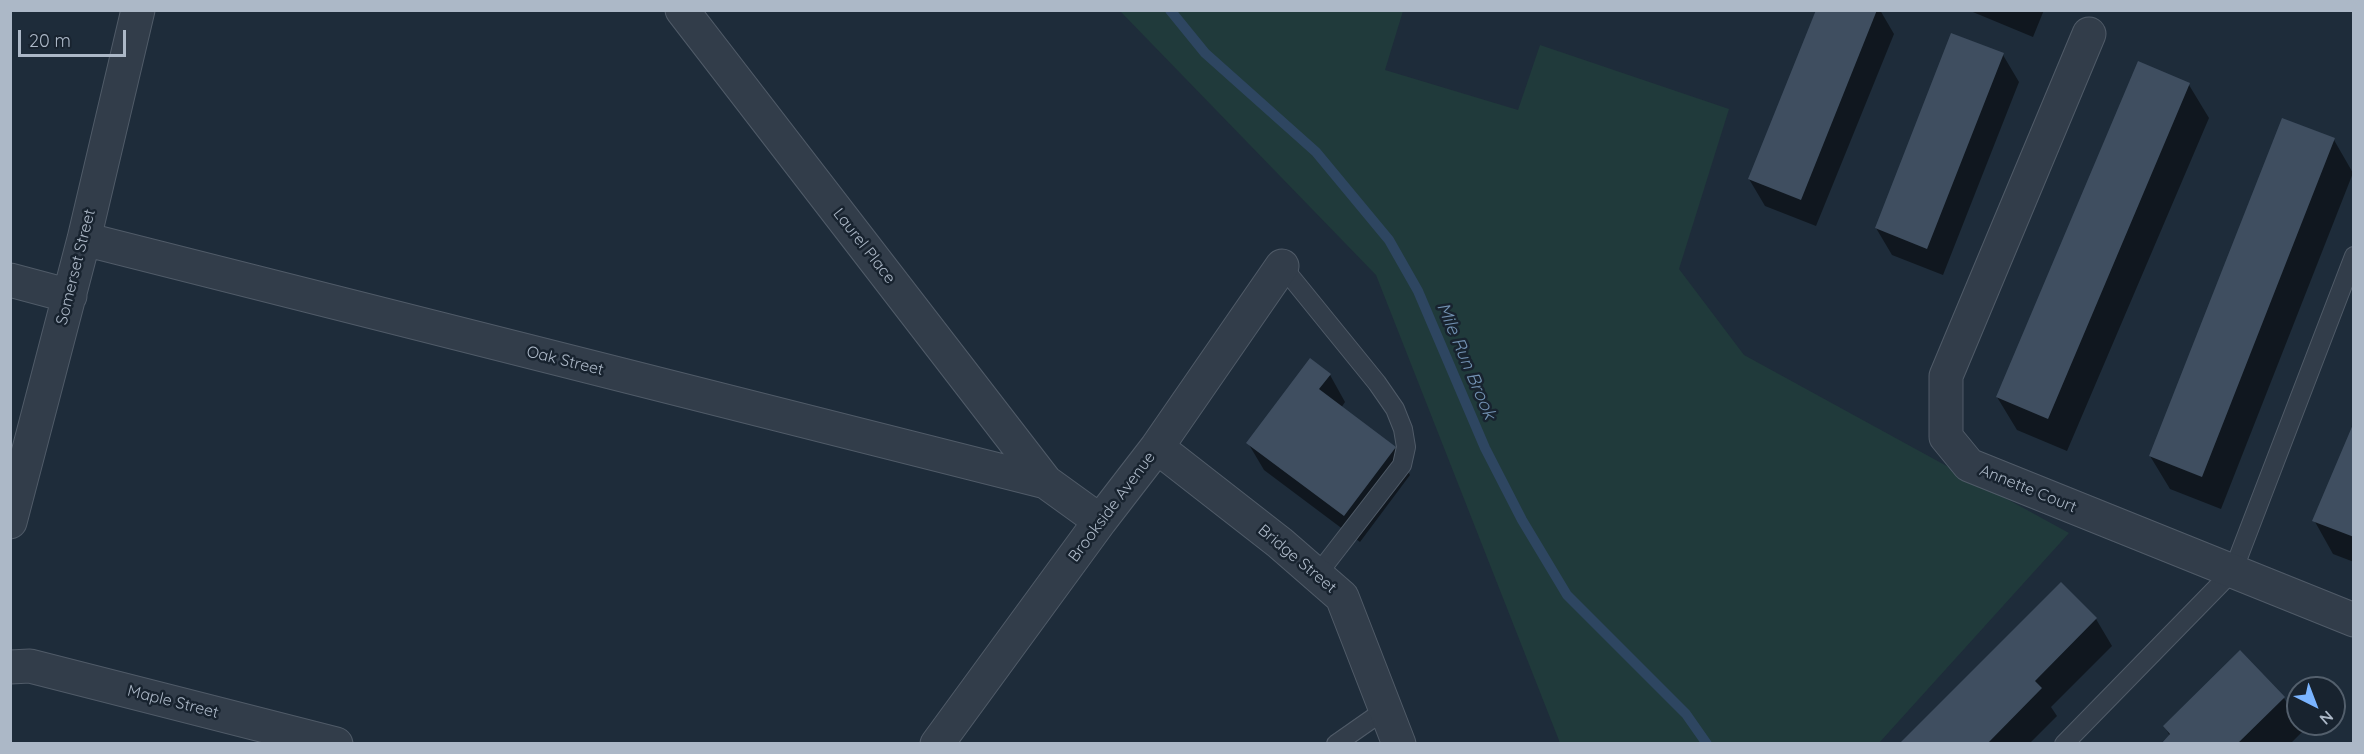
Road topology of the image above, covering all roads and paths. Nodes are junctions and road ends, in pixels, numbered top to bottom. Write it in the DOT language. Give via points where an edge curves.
graph roads {
  1 [pos="138,10"];
  2 [pos="682,10"];
  3 [pos="2089,34"];
  4 [pos="84,240"];
  5 [pos="2354,256"];
  6 [pos="1282,266"];
  7 [pos="10,280"];
  8 [pos="70,296"];
  9 [pos="1157,447"];
  10 [pos="1046,482"];
  11 [pos="1100,520"];
  12 [pos="10,522"];
  13 [pos="2233,571"];
  14 [pos="1317,575"];
  15 [pos="2354,620"];
  16 [pos="10,667"];
  17 [pos="1386,709"];
  18 [pos="336,744"];
  19 [pos="937,744"];
  20 [pos="1335,744"];
  21 [pos="1400,744"];
  22 [pos="2064,744"];
  1 -- 4 [label="street, Somerset Street"];
  2 -- 10 [label="street, Laurel Place"];
  3 -- 13 [label="street, Annette Court" via="1946,376 1946,437 1969,465"];
  4 -- 8 [label="street, Somerset Street"];
  4 -- 10 [label="street, Oak Street"];
  5 -- 13 [label="lane"];
  6 -- 9 [label="street, Brookside Avenue"];
  6 -- 14 [label="lane" via="1395,409 1406,447 1402,465"];
  7 -- 8 [label="street"];
  8 -- 12 [label="street, Somerset Street"];
  9 -- 11 [label="street, Brookside Avenue"];
  9 -- 14 [label="street, Bridge Street"];
  10 -- 11 [label="street"];
  11 -- 19 [label="street, Brookside Avenue"];
  13 -- 15 [label="street, Annette Court"];
  13 -- 22 [label="lane"];
  14 -- 17 [label="street, Bridge Street" via="1341,597"];
  16 -- 18 [label="street, Maple Street" via="30,666"];
  17 -- 20 [label="lane"];
  17 -- 21 [label="street, Bridge Street"];
}
